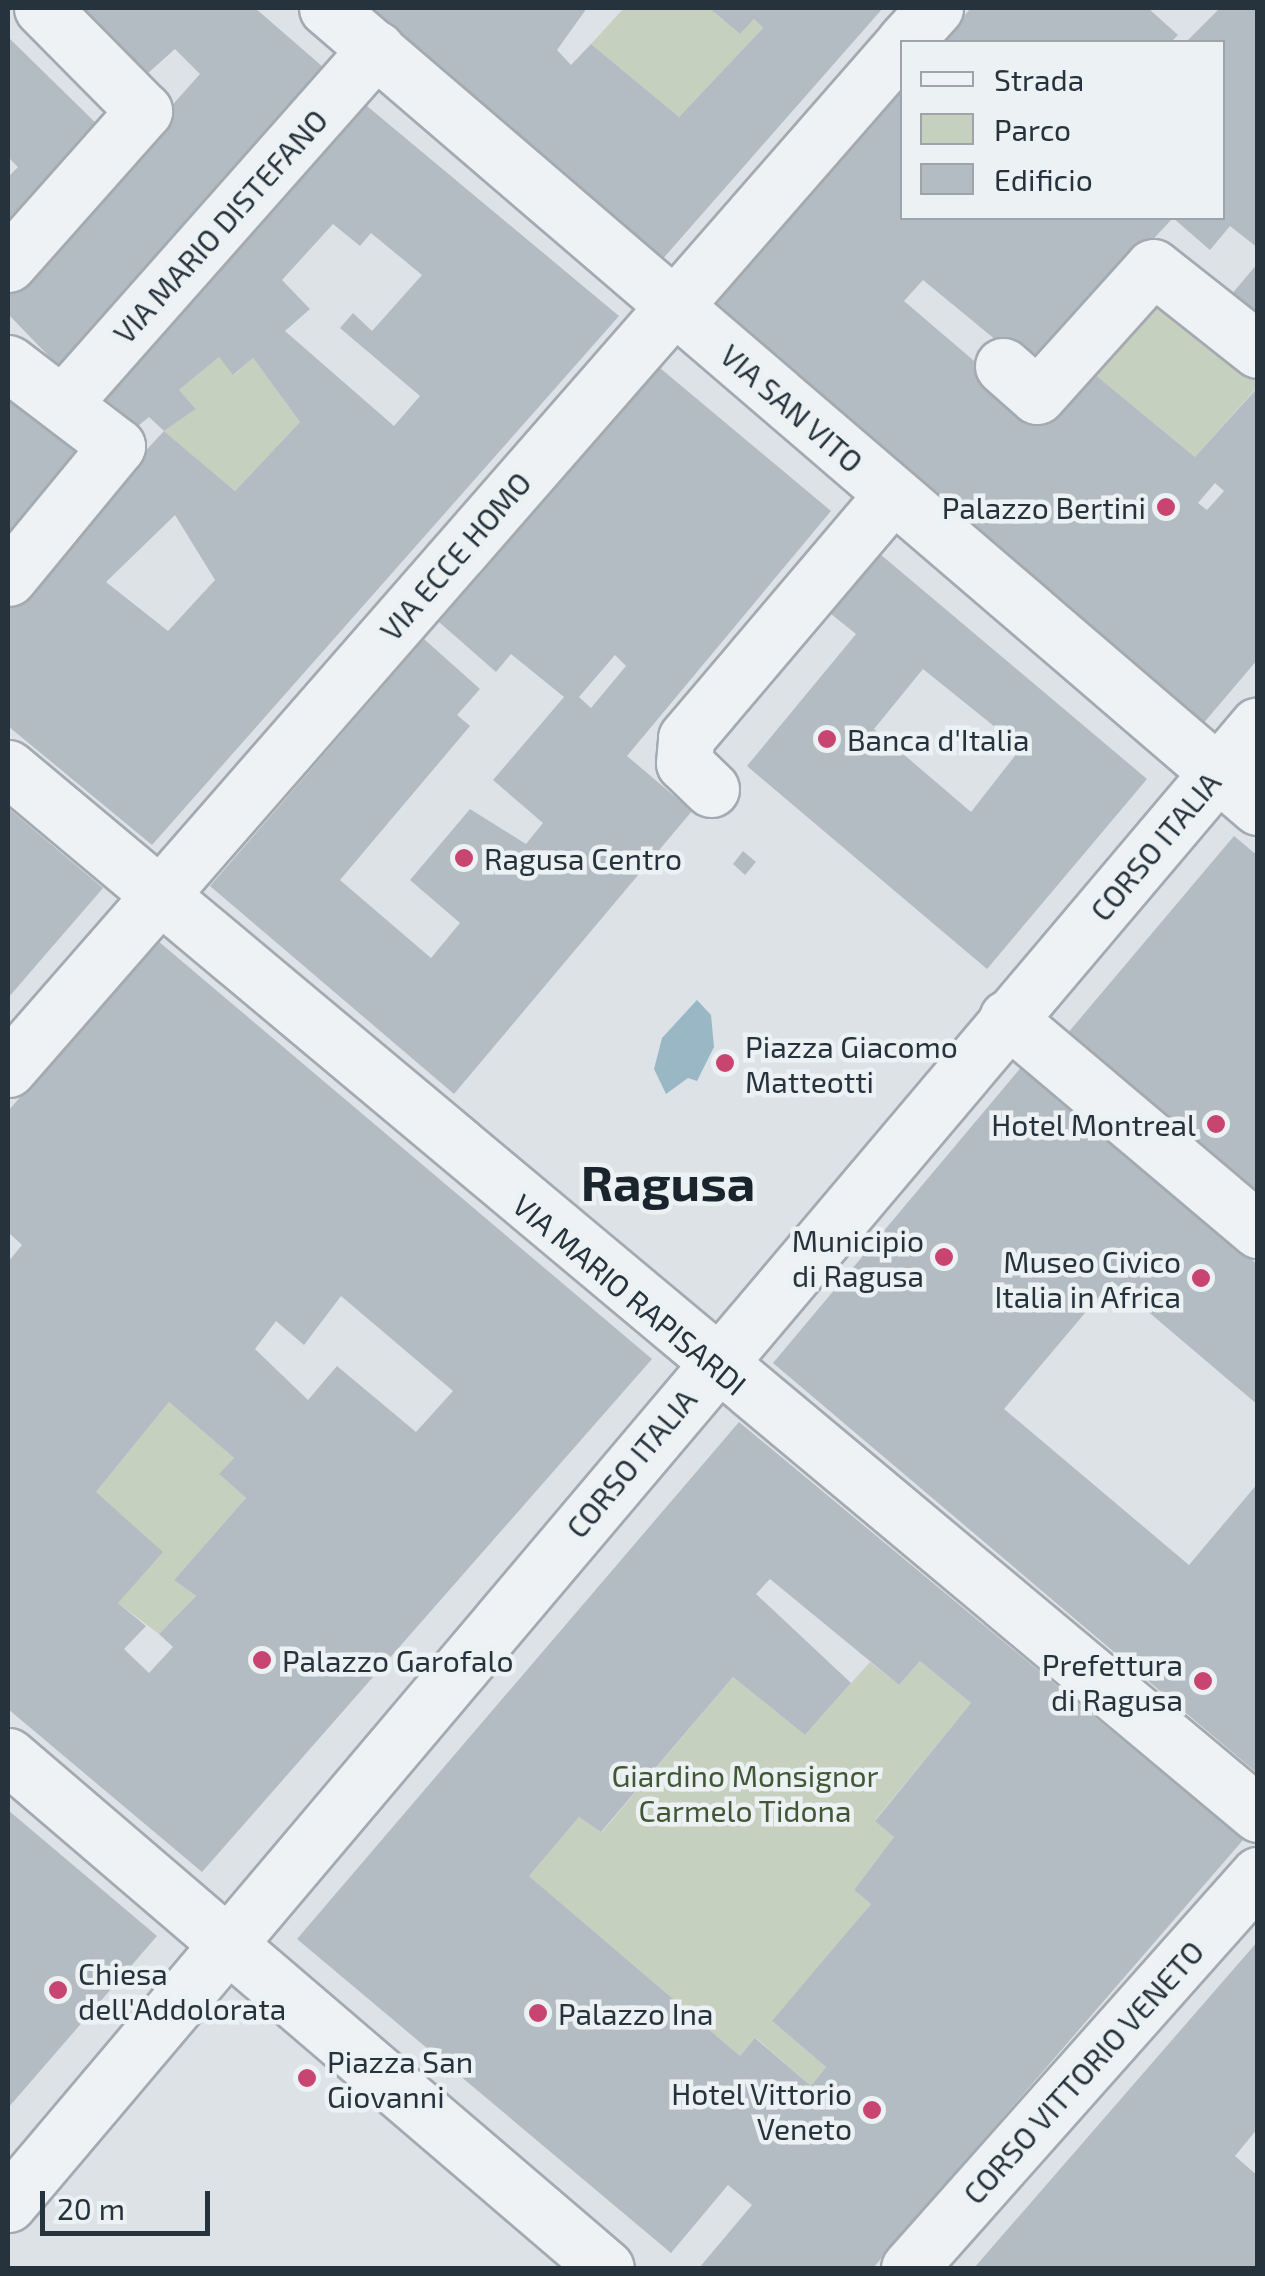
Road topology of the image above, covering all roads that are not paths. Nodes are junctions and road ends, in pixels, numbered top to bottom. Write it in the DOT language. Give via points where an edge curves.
graph roads {
  1 [pos="42,8"];
  2 [pos="328,8"];
  3 [pos="936,8"];
  4 [pos="908,40"];
  5 [pos="900,49"];
  6 [pos="376,50"];
  7 [pos="8,264"];
  8 [pos="673,304"];
  9 [pos="1258,350"];
  10 [pos="8,363"];
  11 [pos="1003,366"];
  12 [pos="63,403"];
  13 [pos="892,496"];
  14 [pos="8,578"];
  15 [pos="1258,725"];
  16 [pos="8,768"];
  17 [pos="1217,772"];
  18 [pos="711,789"];
  19 [pos="1258,807"];
  20 [pos="160,897"];
  21 [pos="1007,1018"];
  22 [pos="8,1069"];
  23 [pos="1258,1230"];
  24 [pos="714,1364"];
  25 [pos="8,1756"];
  26 [pos="1258,1814"];
  27 [pos="1258,1875"];
  28 [pos="226,1950"];
  29 [pos="8,2204"];
  30 [pos="606,2268"];
  31 [pos="909,2268"];
  1 -- 7 [label="street" via="144,111"];
  2 -- 6 [label="street, VIA SAN VITO"];
  3 -- 4 [label="street, VIA ECCE HOMO"];
  5 -- 8 [label="street, VIA ECCE HOMO"];
  6 -- 8 [label="street, VIA SAN VITO"];
  6 -- 12 [label="street, VIA MARIO DISTEFANO"];
  8 -- 13 [label="street, VIA SAN VITO"];
  8 -- 20 [label="street, VIA ECCE HOMO"];
  9 -- 11 [label="street" via="1153,267 1037,396"];
  10 -- 12 [label="street"];
  12 -- 14 [label="street" via="117,446"];
  13 -- 17 [label="street, VIA SAN VITO"];
  13 -- 18 [label="street" via="686,738 684,762"];
  15 -- 17 [label="street, CORSO ITALIA"];
  16 -- 20 [label="street, VIA MARIO RAPISARDI"];
  17 -- 19 [label="street, VIA SAN VITO"];
  17 -- 21 [label="street, CORSO ITALIA"];
  20 -- 22 [label="street, VIA ECCE HOMO"];
  20 -- 24 [label="street, VIA MARIO RAPISARDI"];
  21 -- 23 [label="street"];
  21 -- 24 [label="street, CORSO ITALIA"];
  24 -- 26 [label="street, VIA MARIO RAPISARDI"];
  24 -- 28 [label="street, CORSO ITALIA"];
  25 -- 28 [label="street"];
  27 -- 31 [label="street, CORSO VITTORIO VENETO"];
  28 -- 29 [label="street, CORSO ITALIA"];
  28 -- 30 [label="street"];
}
